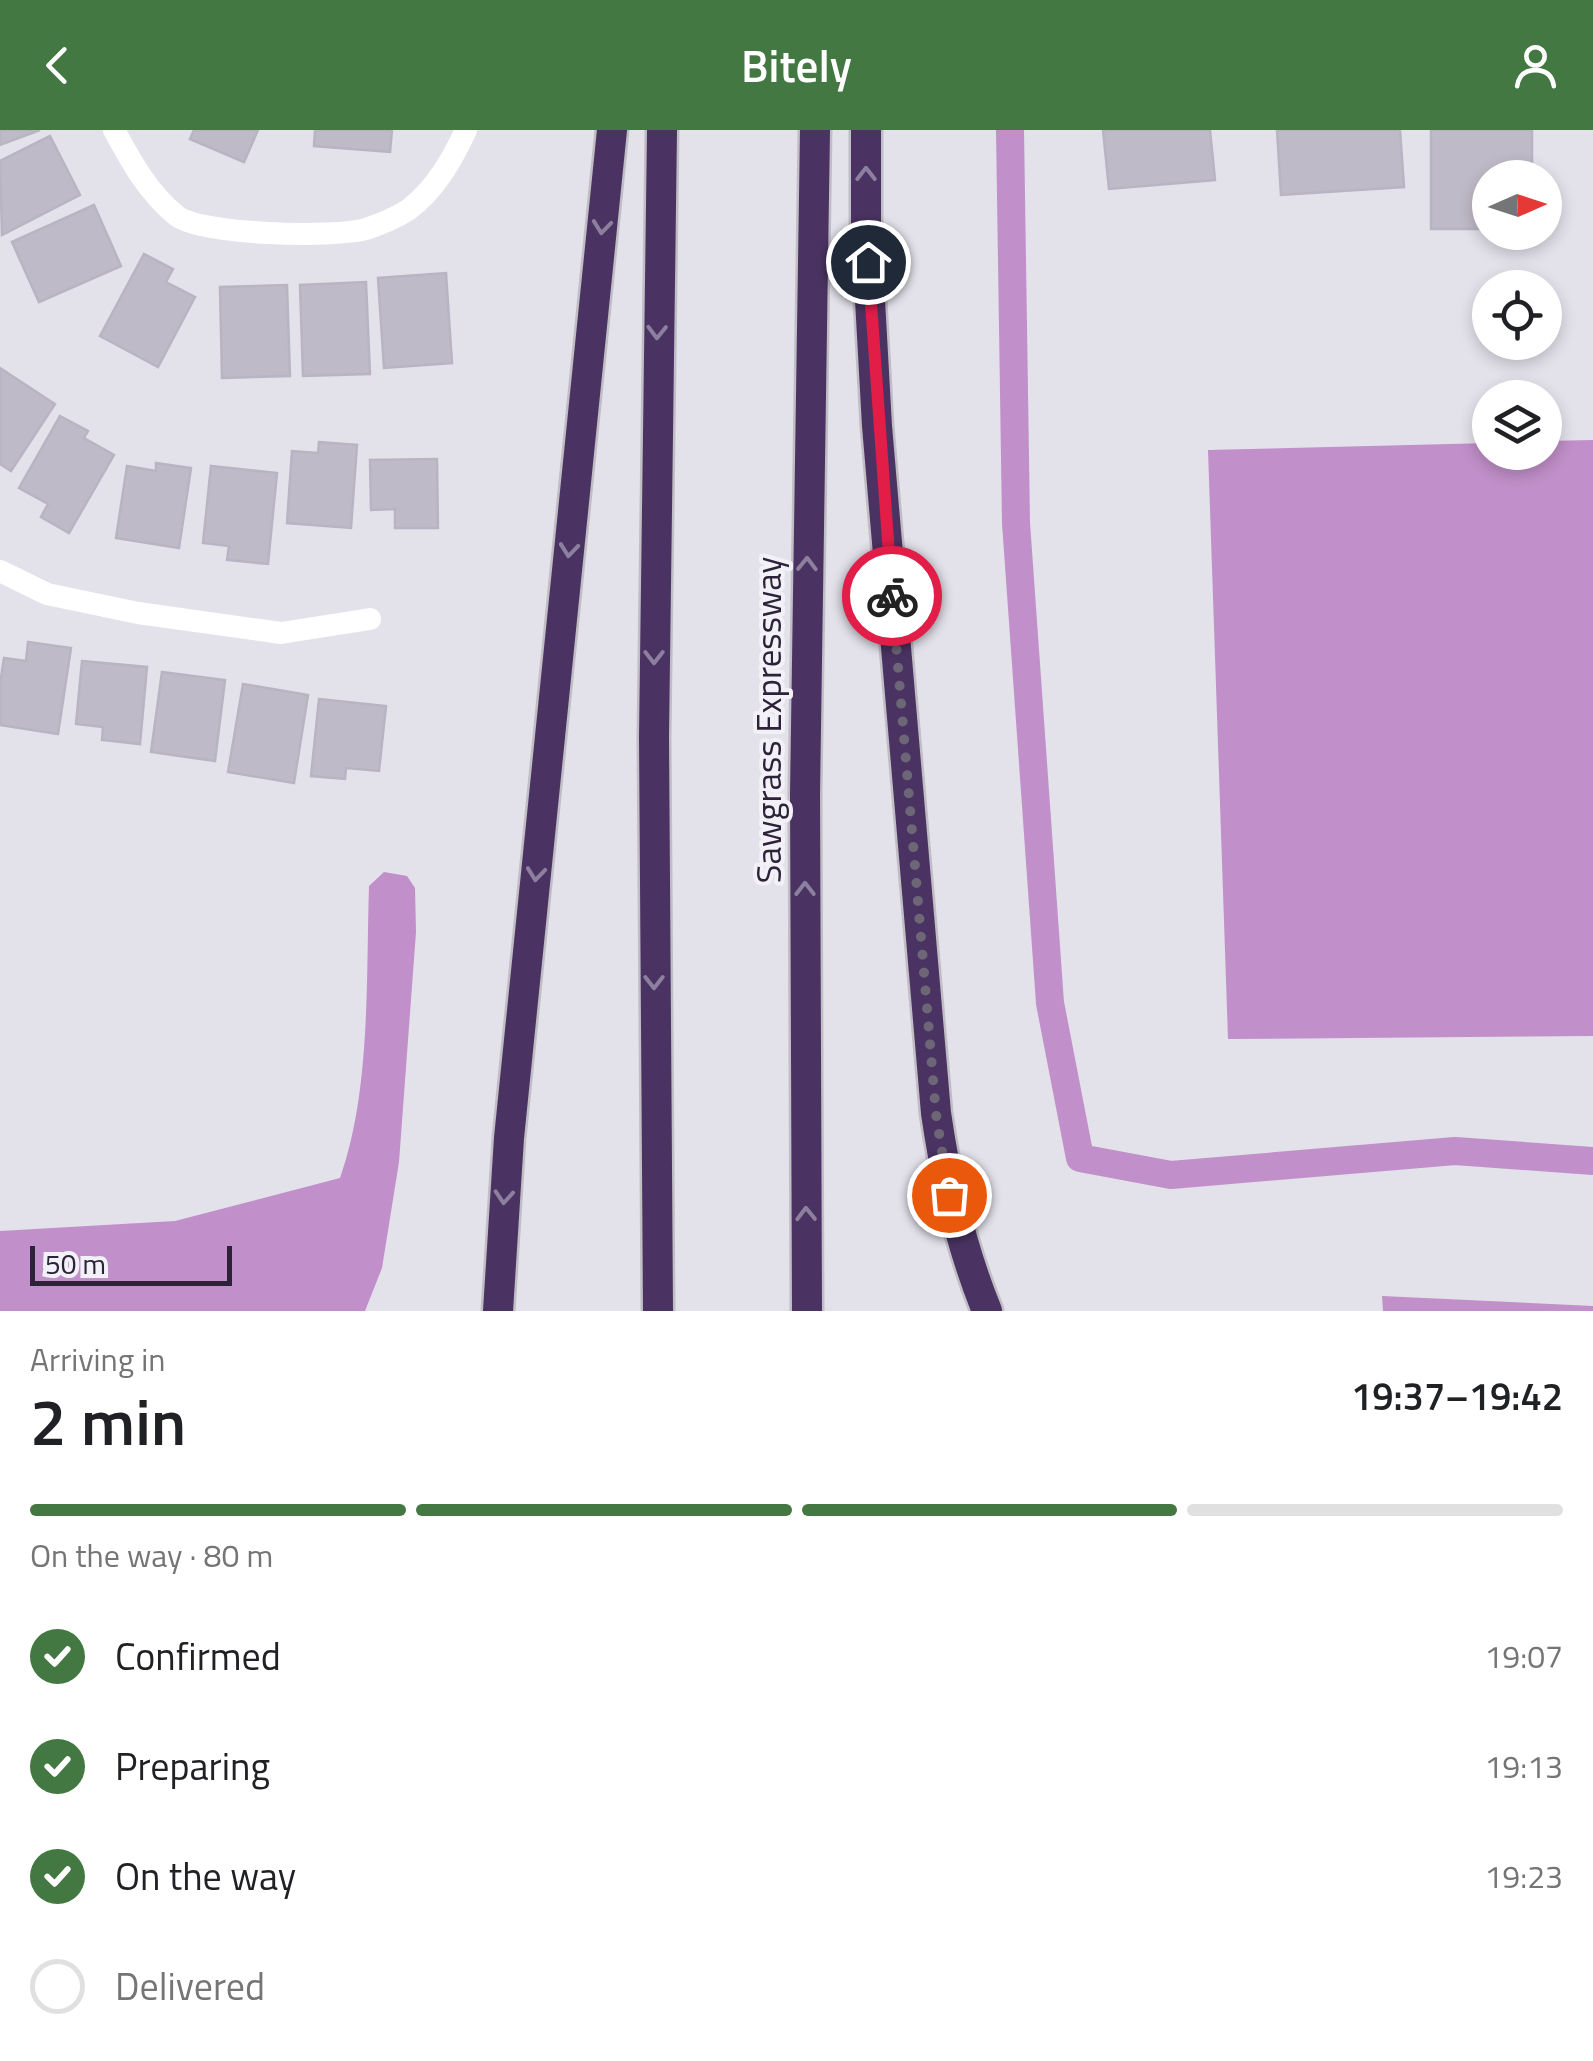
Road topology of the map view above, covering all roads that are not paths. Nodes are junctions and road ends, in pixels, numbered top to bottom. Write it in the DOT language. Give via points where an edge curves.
graph roads {
  1 [pos="114,130"];
  2 [pos="466,130"];
  3 [pos="612,130"];
  4 [pos="662,130"];
  5 [pos="815,130"];
  6 [pos="866,130"];
  7 [pos="0,570"];
  8 [pos="370,618"];
  9 [pos="498,1311"];
  10 [pos="658,1311"];
  11 [pos="807,1311"];
  12 [pos="987,1311"];
  1 -- 2 [label="street" via="143,182 180,218 225,230 288,234 363,230 407,210 444,174"];
  3 -- 9 [label="highway, one-way" via="509,1138"];
  4 -- 10 [label="highway, one-way" via="654,718"];
  11 -- 5 [label="highway, Sawgrass Expressway, one-way" via="805,794"];
  12 -- 6 [label="highway, one-way" via="956,1223 936,1114 876,409"];
  7 -- 8 [label="street" via="48,594 281,633"];
}
